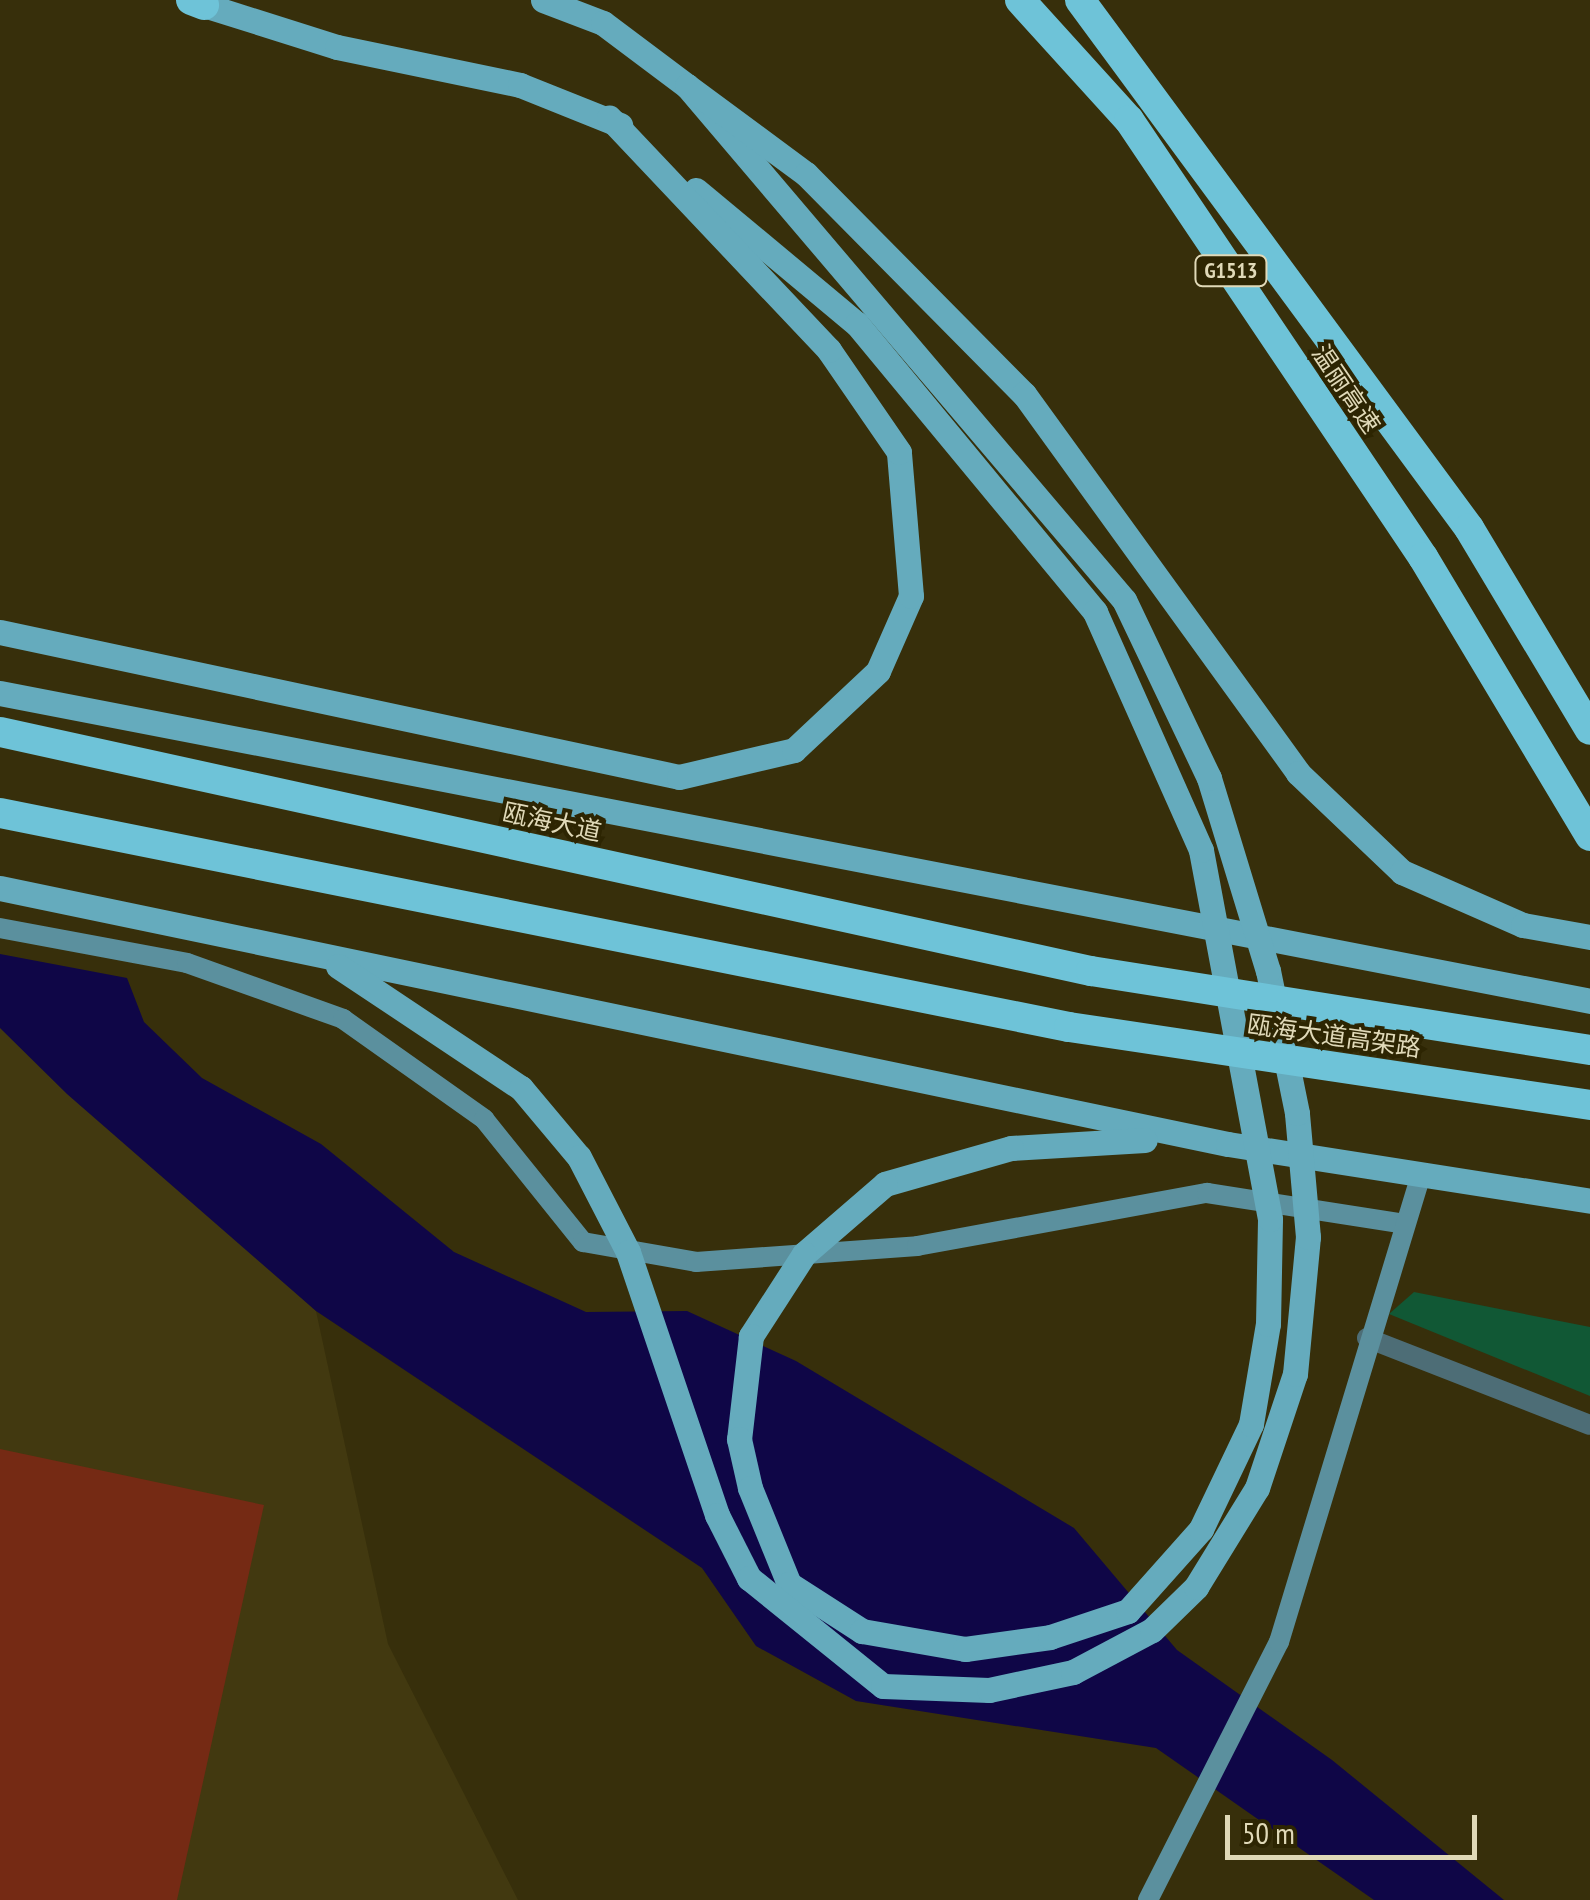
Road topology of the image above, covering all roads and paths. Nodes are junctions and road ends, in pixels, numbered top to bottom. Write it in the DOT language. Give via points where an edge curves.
graph roads {
  1 [pos="543,0"];
  2 [pos="1020,0"];
  3 [pos="1080,0"];
  4 [pos="197,2"];
  5 [pos="687,86"];
  6 [pos="610,116"];
  7 [pos="0,632"];
  8 [pos="0,693"];
  9 [pos="1590,730"];
  10 [pos="0,732"];
  11 [pos="0,814"];
  12 [pos="1590,836"];
  13 [pos="0,888"];
  14 [pos="0,928"];
  15 [pos="1590,937"];
  16 [pos="316,954"];
  17 [pos="1091,971"];
  18 [pos="1590,1002"];
  19 [pos="1590,1046"];
  20 [pos="1590,1104"];
  21 [pos="1228,1144"];
  22 [pos="1421,1175"];
  23 [pos="1590,1200"];
  24 [pos="1405,1224"];
  25 [pos="1367,1338"];
  26 [pos="1590,1425"];
  27 [pos="1148,1900"];
  1 -- 5 [label="main road" via="604,23"];
  2 -- 12 [label="highway, 温丽高速 / G1513" via="1129,120 1423,557"];
  3 -- 9 [label="highway, 温丽高速 / G1513" via="1469,528"];
  4 -- 6 [label="main road"];
  5 -- 15 [label="main road" via="806,174 1024,394 1298,773 1389,860 1523,925"];
  5 -- 16 [label="main road, bridge" via="1124,600 1209,778 1268,971 1297,1113 1308,1237 1295,1374 1257,1488 1196,1586 1152,1630 1073,1672 989,1690 883,1686 749,1578 716,1515 628,1252 579,1157 520,1088 414,1010"];
  6 -- 7 [label="main road" via="829,350 899,452 912,596 878,671 794,750 679,777"];
  6 -- 21 [label="main road, bridge" via="856,324 1095,612 1204,869 1270,1219 1268,1324 1251,1424 1201,1529 1128,1610 1050,1637 964,1649 862,1631 789,1584 750,1488 739,1438 751,1336 804,1254 885,1184 1011,1148 1083,1138"];
  8 -- 18 [label="main road"];
  10 -- 17 [label="highway, 瓯海大道"];
  11 -- 20 [label="highway, 瓯海大道高架路, bridge" via="1069,1027"];
  13 -- 16 [label="main road"];
  14 -- 24 [label="street" via="187,963 343,1020 484,1120 583,1242 696,1262 899,1247 1208,1193"];
  16 -- 21 [label="main road"];
  17 -- 19 [label="highway, 瓯海大道高架路, bridge"];
  21 -- 22 [label="main road"];
  22 -- 23 [label="main road"];
  22 -- 24 [label="street"];
  24 -- 25 [label="street"];
  25 -- 26 [label="street"];
  25 -- 27 [label="street" via="1278,1642"];
}
